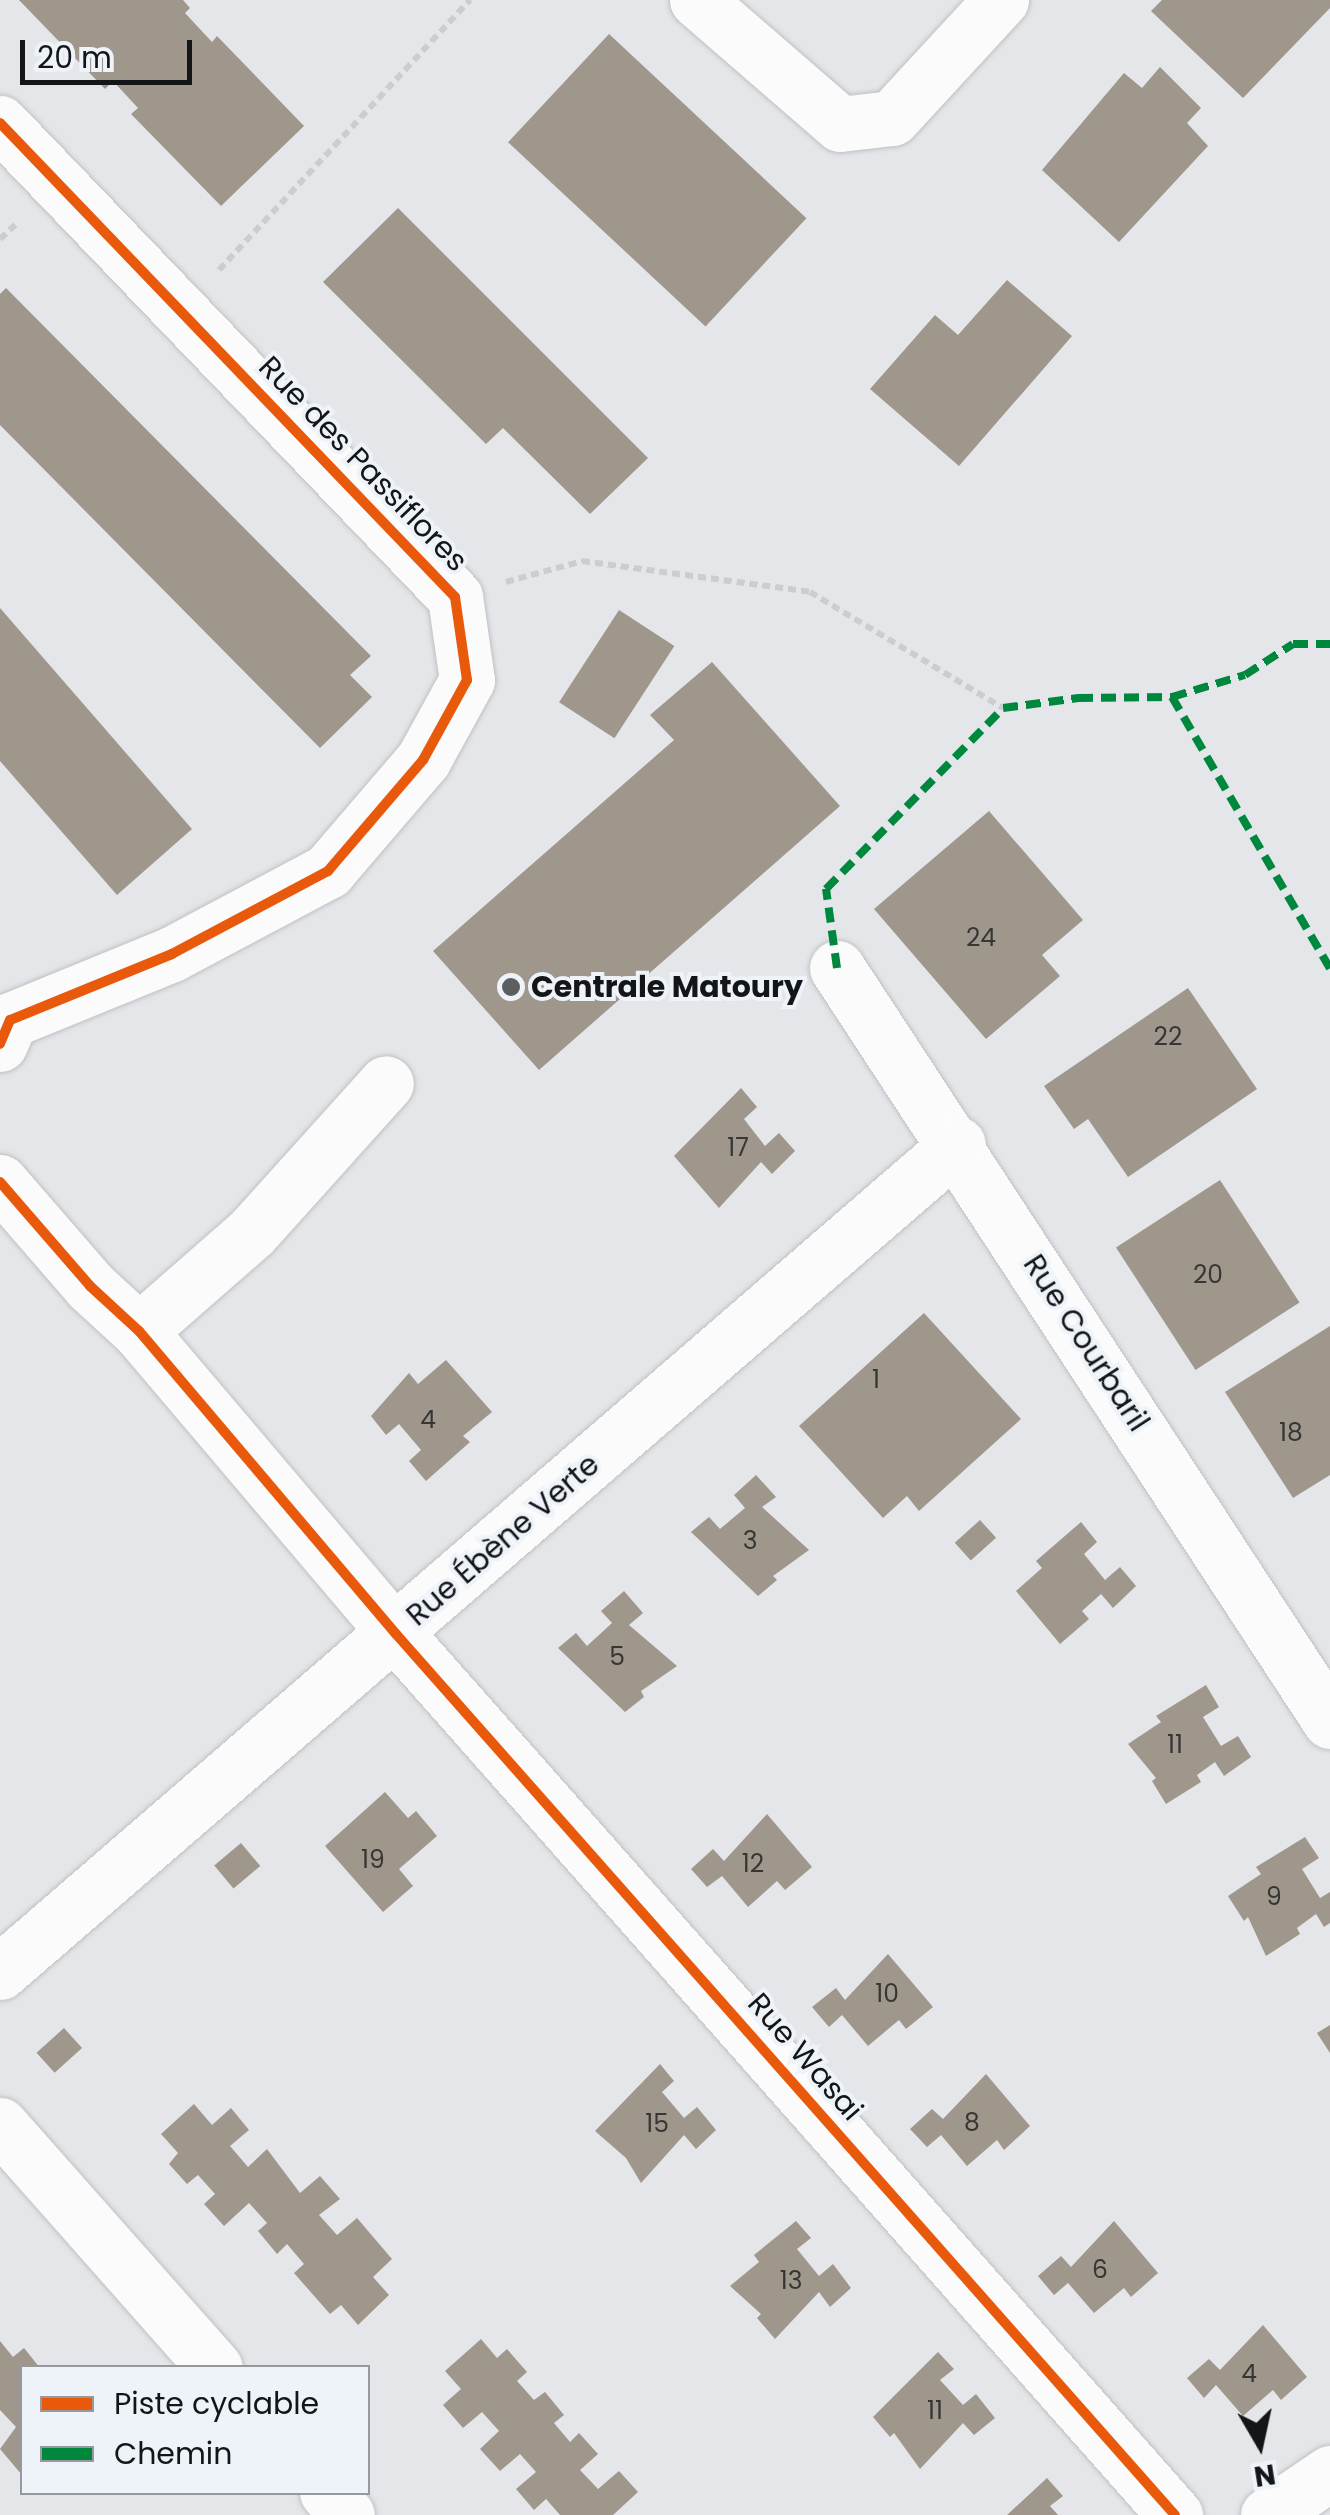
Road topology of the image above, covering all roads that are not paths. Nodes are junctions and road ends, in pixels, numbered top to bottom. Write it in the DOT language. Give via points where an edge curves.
graph roads {
  1 [pos="697,0"];
  2 [pos="1002,0"];
  3 [pos="0,124"];
  4 [pos="838,968"];
  5 [pos="4,1019"];
  6 [pos="386,1084"];
  7 [pos="958,1144"];
  8 [pos="0,1182"];
  9 [pos="140,1331"];
  10 [pos="396,1634"];
  11 [pos="1330,1721"];
  12 [pos="0,1972"];
  13 [pos="0,2125"];
  14 [pos="212,2365"];
  15 [pos="1330,2473"];
  16 [pos="330,2495"];
  17 [pos="347,2515"];
  18 [pos="1175,2515"];
  19 [pos="1268,2515"];
  1 -- 2 [label="street" via="840,124 892,118"];
  3 -- 5 [label="street, Rue des Passiflores" via="455,597 467,680 423,760 328,871 172,954"];
  4 -- 7 [label="street, Rue Courbaril"];
  6 -- 9 [label="street" via="252,1232"];
  7 -- 10 [label="street, Rue Ébène Verte"];
  7 -- 11 [label="street, Rue Courbaril"];
  8 -- 9 [label="street, Rue Wasai" via="90,1286"];
  9 -- 10 [label="street, Rue Wasai"];
  10 -- 12 [label="street, Rue Ébène Verte"];
  10 -- 18 [label="street, Rue Wasai"];
  13 -- 14 [label="street"];
  15 -- 19 [label="street"];
  16 -- 17 [label="street"];
}
